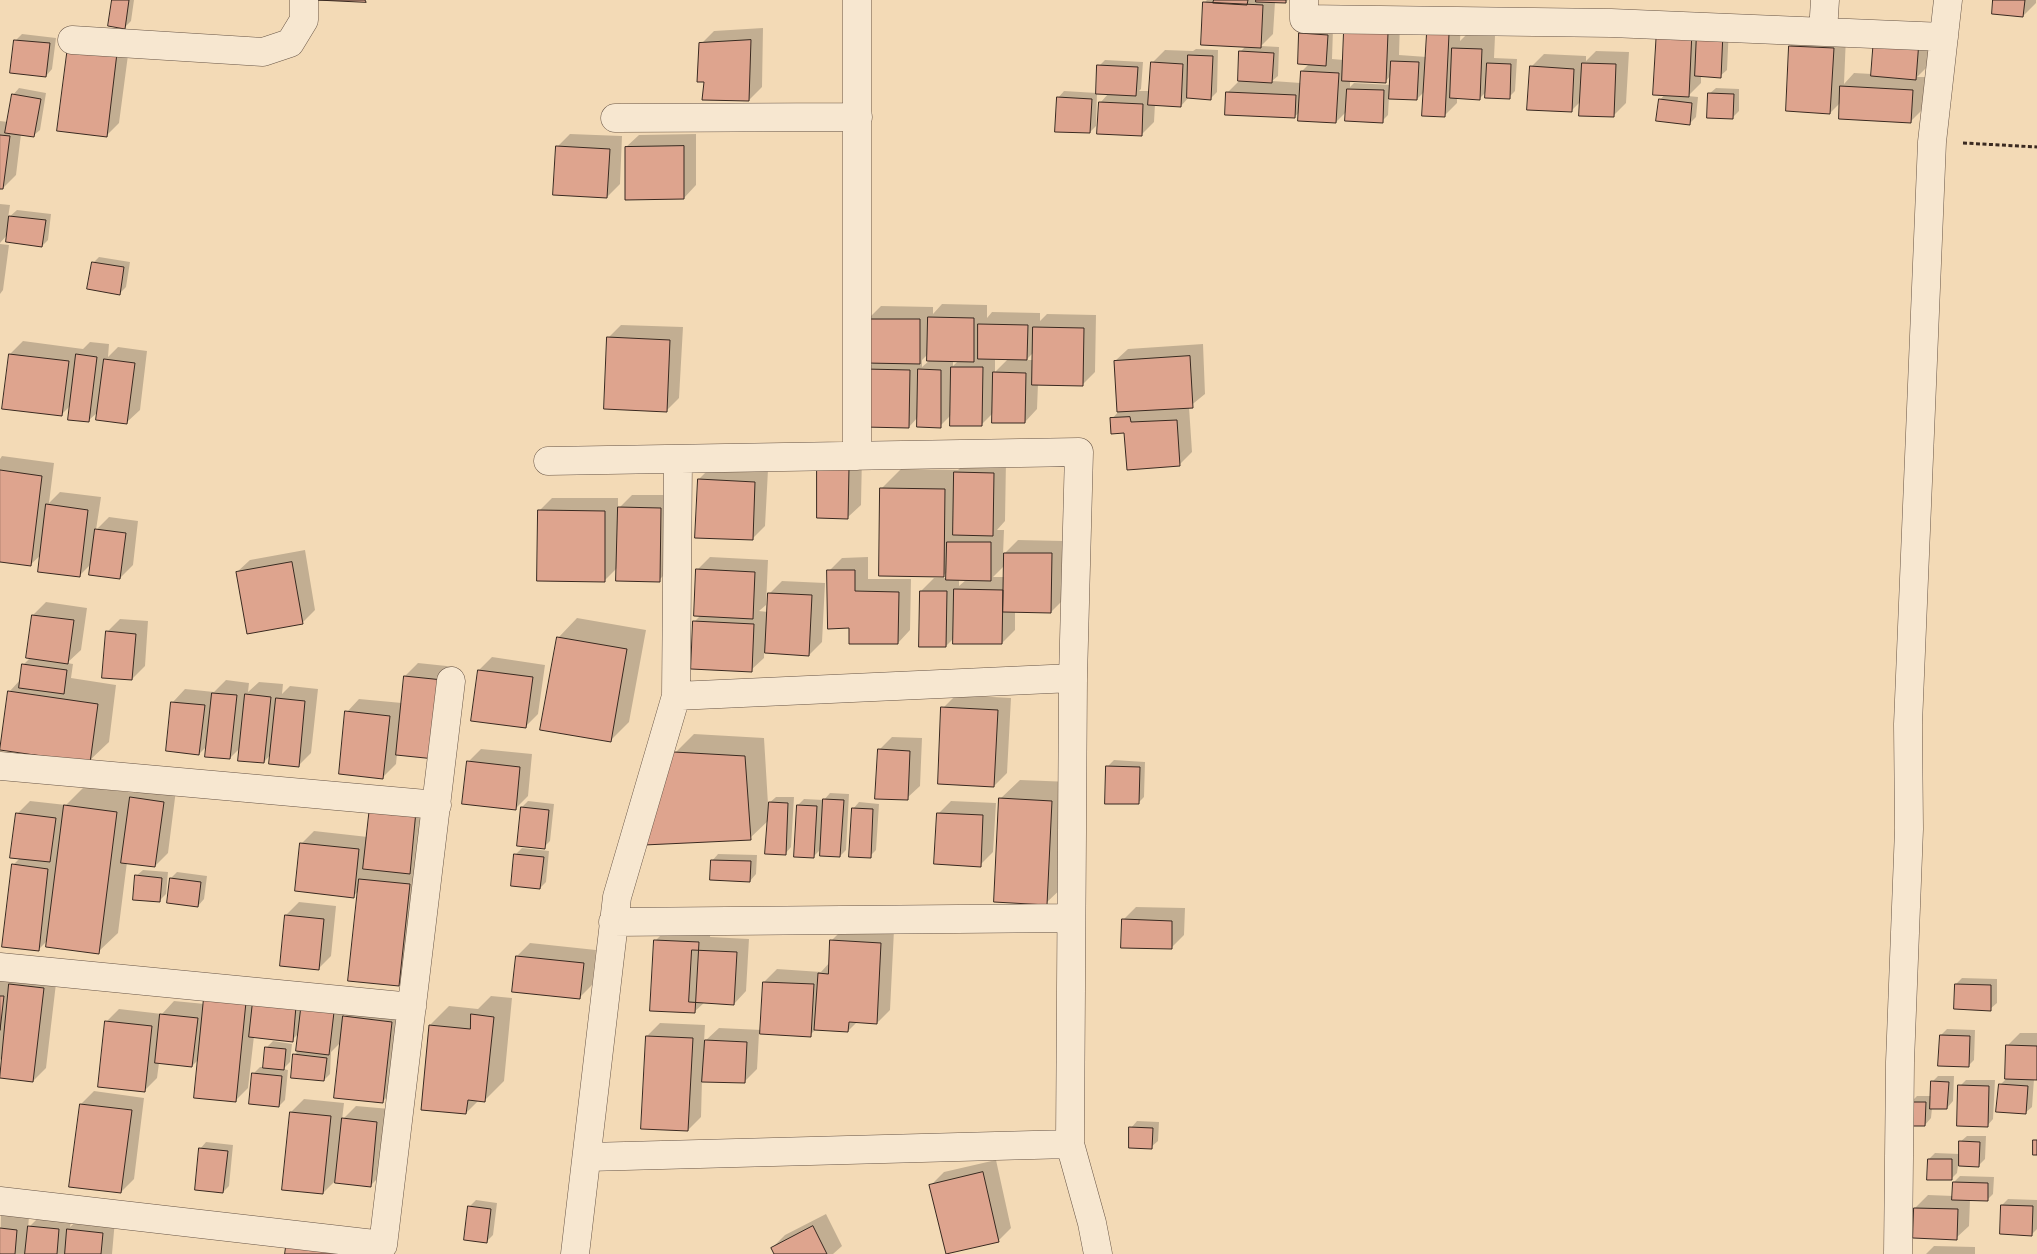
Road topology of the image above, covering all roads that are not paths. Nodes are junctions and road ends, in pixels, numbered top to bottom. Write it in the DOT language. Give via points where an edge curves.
graph roads {
  1 [pos="857,0"];
  2 [pos="1304,0"];
  3 [pos="1826,0"];
  4 [pos="1948,0"];
  5 [pos="304,10"];
  6 [pos="1612,12"];
  7 [pos="1823,32"];
  8 [pos="1944,37"];
  9 [pos="72,40"];
  10 [pos="858,117"];
  11 [pos="615,118"];
  12 [pos="857,456"];
  13 [pos="678,459"];
  14 [pos="548,461"];
  15 [pos="1074,678"];
  16 [pos="451,681"];
  17 [pos="676,696"];
  18 [pos="0,766"];
  19 [pos="437,805"];
  20 [pos="1071,918"];
  21 [pos="613,922"];
  22 [pos="0,967"];
  23 [pos="412,1007"];
  24 [pos="1070,1144"];
  25 [pos="588,1157"];
  26 [pos="0,1201"];
  27 [pos="576,1254"];
  28 [pos="1098,1254"];
  29 [pos="1898,1254"];
  1 -- 10 [label="street"];
  2 -- 6 [label="street" via="1304,19"];
  3 -- 7 [label="street"];
  4 -- 8 [label="street"];
  5 -- 9 [label="street" via="290,43 263,52"];
  6 -- 7 [label="street"];
  7 -- 8 [label="street"];
  8 -- 29 [label="street" via="1932,142 1908,724 1909,830 1900,1062"];
  10 -- 11 [label="street"];
  10 -- 12 [label="street"];
  12 -- 13 [label="street"];
  12 -- 15 [label="street" via="1079,452"];
  13 -- 14 [label="street"];
  13 -- 17 [label="street"];
  15 -- 17 [label="street"];
  15 -- 20 [label="street"];
  16 -- 19 [label="street"];
  17 -- 21 [label="street"];
  18 -- 19 [label="street"];
  19 -- 23 [label="street"];
  20 -- 21 [label="street"];
  20 -- 24 [label="street"];
  21 -- 25 [label="street"];
  22 -- 23 [label="street"];
  23 -- 26 [label="street" via="383,1245"];
  24 -- 25 [label="street"];
  24 -- 28 [label="street"];
  25 -- 27 [label="street"];
}
